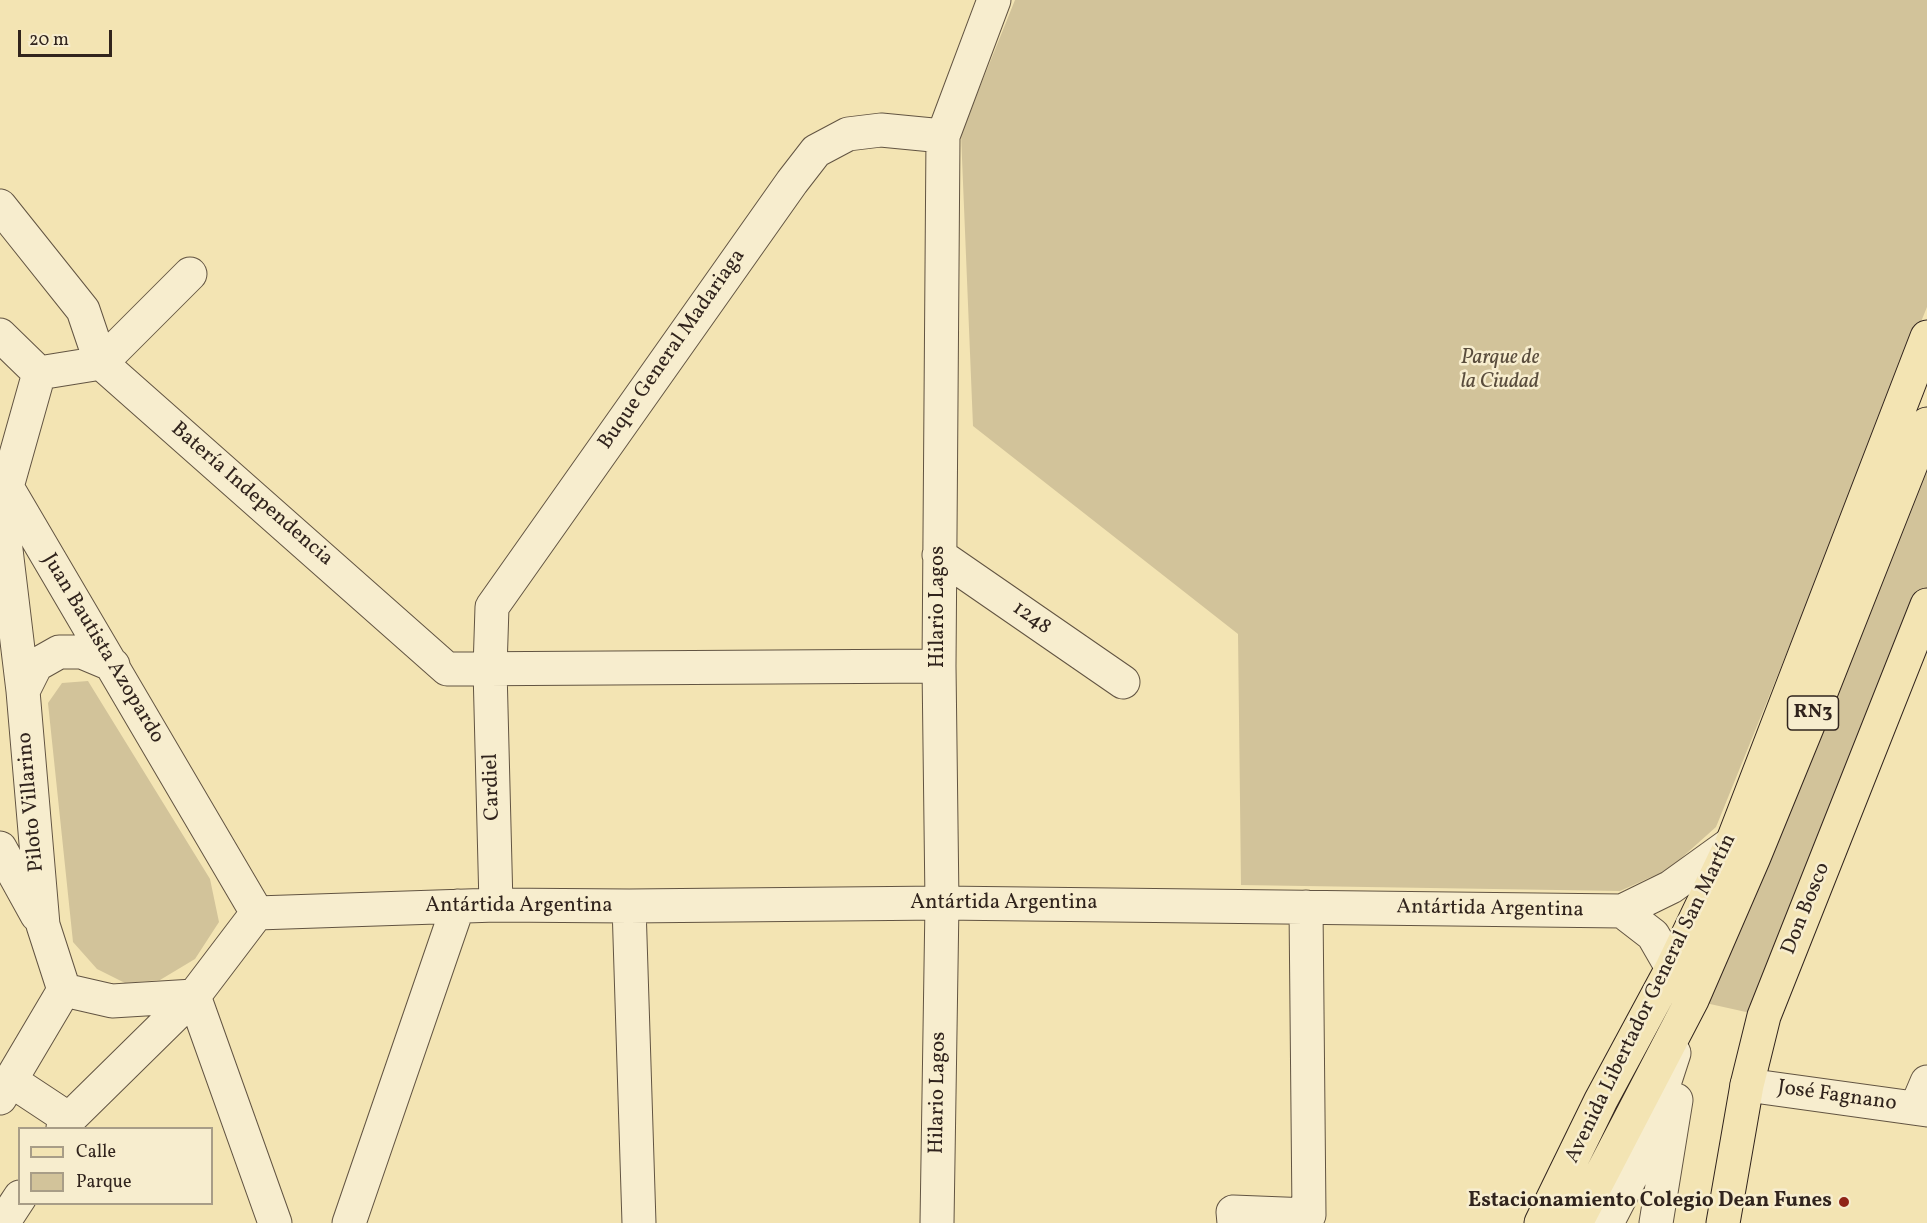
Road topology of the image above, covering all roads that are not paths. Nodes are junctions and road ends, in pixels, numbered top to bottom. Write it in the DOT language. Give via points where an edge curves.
graph roads {
  1 [pos="993,0"];
  2 [pos="943,135"];
  3 [pos="0,206"];
  4 [pos="190,274"];
  5 [pos="0,335"];
  6 [pos="1927,337"];
  7 [pos="101,363"];
  8 [pos="39,373"];
  9 [pos="1927,424"];
  10 [pos="4,489"];
  11 [pos="939,555"];
  12 [pos="1927,605"];
  13 [pos="113,665"];
  14 [pos="939,666"];
  15 [pos="490,669"];
  16 [pos="1123,682"];
  17 [pos="23,691"];
  18 [pos="1732,843"];
  19 [pos="0,848"];
  20 [pos="942,903"];
  21 [pos="496,905"];
  22 [pos="458,906"];
  23 [pos="629,906"];
  24 [pos="1306,907"];
  25 [pos="1622,911"];
  26 [pos="257,913"];
  27 [pos="43,925"];
  28 [pos="1672,968"];
  29 [pos="64,990"];
  30 [pos="194,996"];
  31 [pos="1692,1000"];
  32 [pos="1747,1085"];
  33 [pos="5,1089"];
  34 [pos="1923,1100"];
  35 [pos="66,1124"];
  36 [pos="18,1200"];
  37 [pos="3,1223"];
  38 [pos="275,1223"];
  39 [pos="349,1223"];
  40 [pos="639,1223"];
  41 [pos="937,1223"];
  42 [pos="1234,1223"];
  43 [pos="1541,1223"];
  44 [pos="1576,1223"];
  45 [pos="1607,1223"];
  46 [pos="1656,1223"];
  47 [pos="1723,1223"];
  1 -- 2 [label="street, Hilario Lagos"];
  2 -- 11 [label="street, Hilario Lagos"];
  2 -- 15 [label="street, Buque General Madariaga" via="881,129 848,134 816,151 492,606"];
  3 -- 7 [label="street" via="83,310"];
  4 -- 7 [label="street"];
  5 -- 8 [label="street"];
  6 -- 18 [label="main road, Avenida Libertador General San Martín / RN3"];
  7 -- 8 [label="street"];
  7 -- 15 [label="street, Batería Independencia" via="447,669"];
  8 -- 10 [label="street"];
  9 -- 31 [label="main road, Avenida Libertador General San Martín / RN3" via="1808,725"];
  10 -- 13 [label="street, Juan Bautista Azopardo"];
  10 -- 17 [label="street, Piloto Villarino"];
  11 -- 14 [label="street, Hilario Lagos"];
  11 -- 16 [label="street, 1248"];
  12 -- 32 [label="main road, Don Bosco" via="1764,1016"];
  13 -- 17 [label="street" via="82,652 59,652 36,665"];
  13 -- 26 [label="street, Juan Bautista Azopardo"];
  14 -- 15 [label="street"];
  14 -- 20 [label="street, Hilario Lagos"];
  15 -- 21 [label="street, Cardiel"];
  17 -- 27 [label="street, Piloto Villarino"];
  18 -- 25 [label="street, Antártida Argentina" via="1671,887"];
  18 -- 28 [label="main road, Avenida Libertador General San Martín / RN3"];
  19 -- 27 [label="street"];
  20 -- 23 [label="street, Antártida Argentina"];
  20 -- 24 [label="street, Antártida Argentina"];
  20 -- 41 [label="street, Hilario Lagos"];
  21 -- 22 [label="street, Antártida Argentina"];
  21 -- 23 [label="street, Antártida Argentina"];
  22 -- 26 [label="street, Antártida Argentina"];
  22 -- 39 [label="street"];
  23 -- 40 [label="street"];
  24 -- 25 [label="street, Antártida Argentina"];
  24 -- 42 [label="street" via="1309,1215 1233,1212"];
  25 -- 28 [label="street" via="1653,935"];
  26 -- 30 [label="street"];
  27 -- 29 [label="street, Piloto Villarino"];
  28 -- 43 [label="main road, Avenida Libertador General San Martín / RN3"];
  29 -- 30 [label="street" via="112,1001"];
  29 -- 33 [label="street"];
  30 -- 35 [label="street"];
  30 -- 38 [label="street"];
  31 -- 44 [label="main road, Avenida Libertador General San Martín / RN3"];
  31 -- 45 [label="street" via="1639,1161"];
  31 -- 46 [label="street"];
  32 -- 34 [label="street, José Fagnano"];
  32 -- 47 [label="main road, Don Bosco"];
  33 -- 35 [label="street"];
  36 -- 37 [label="street"];
}
